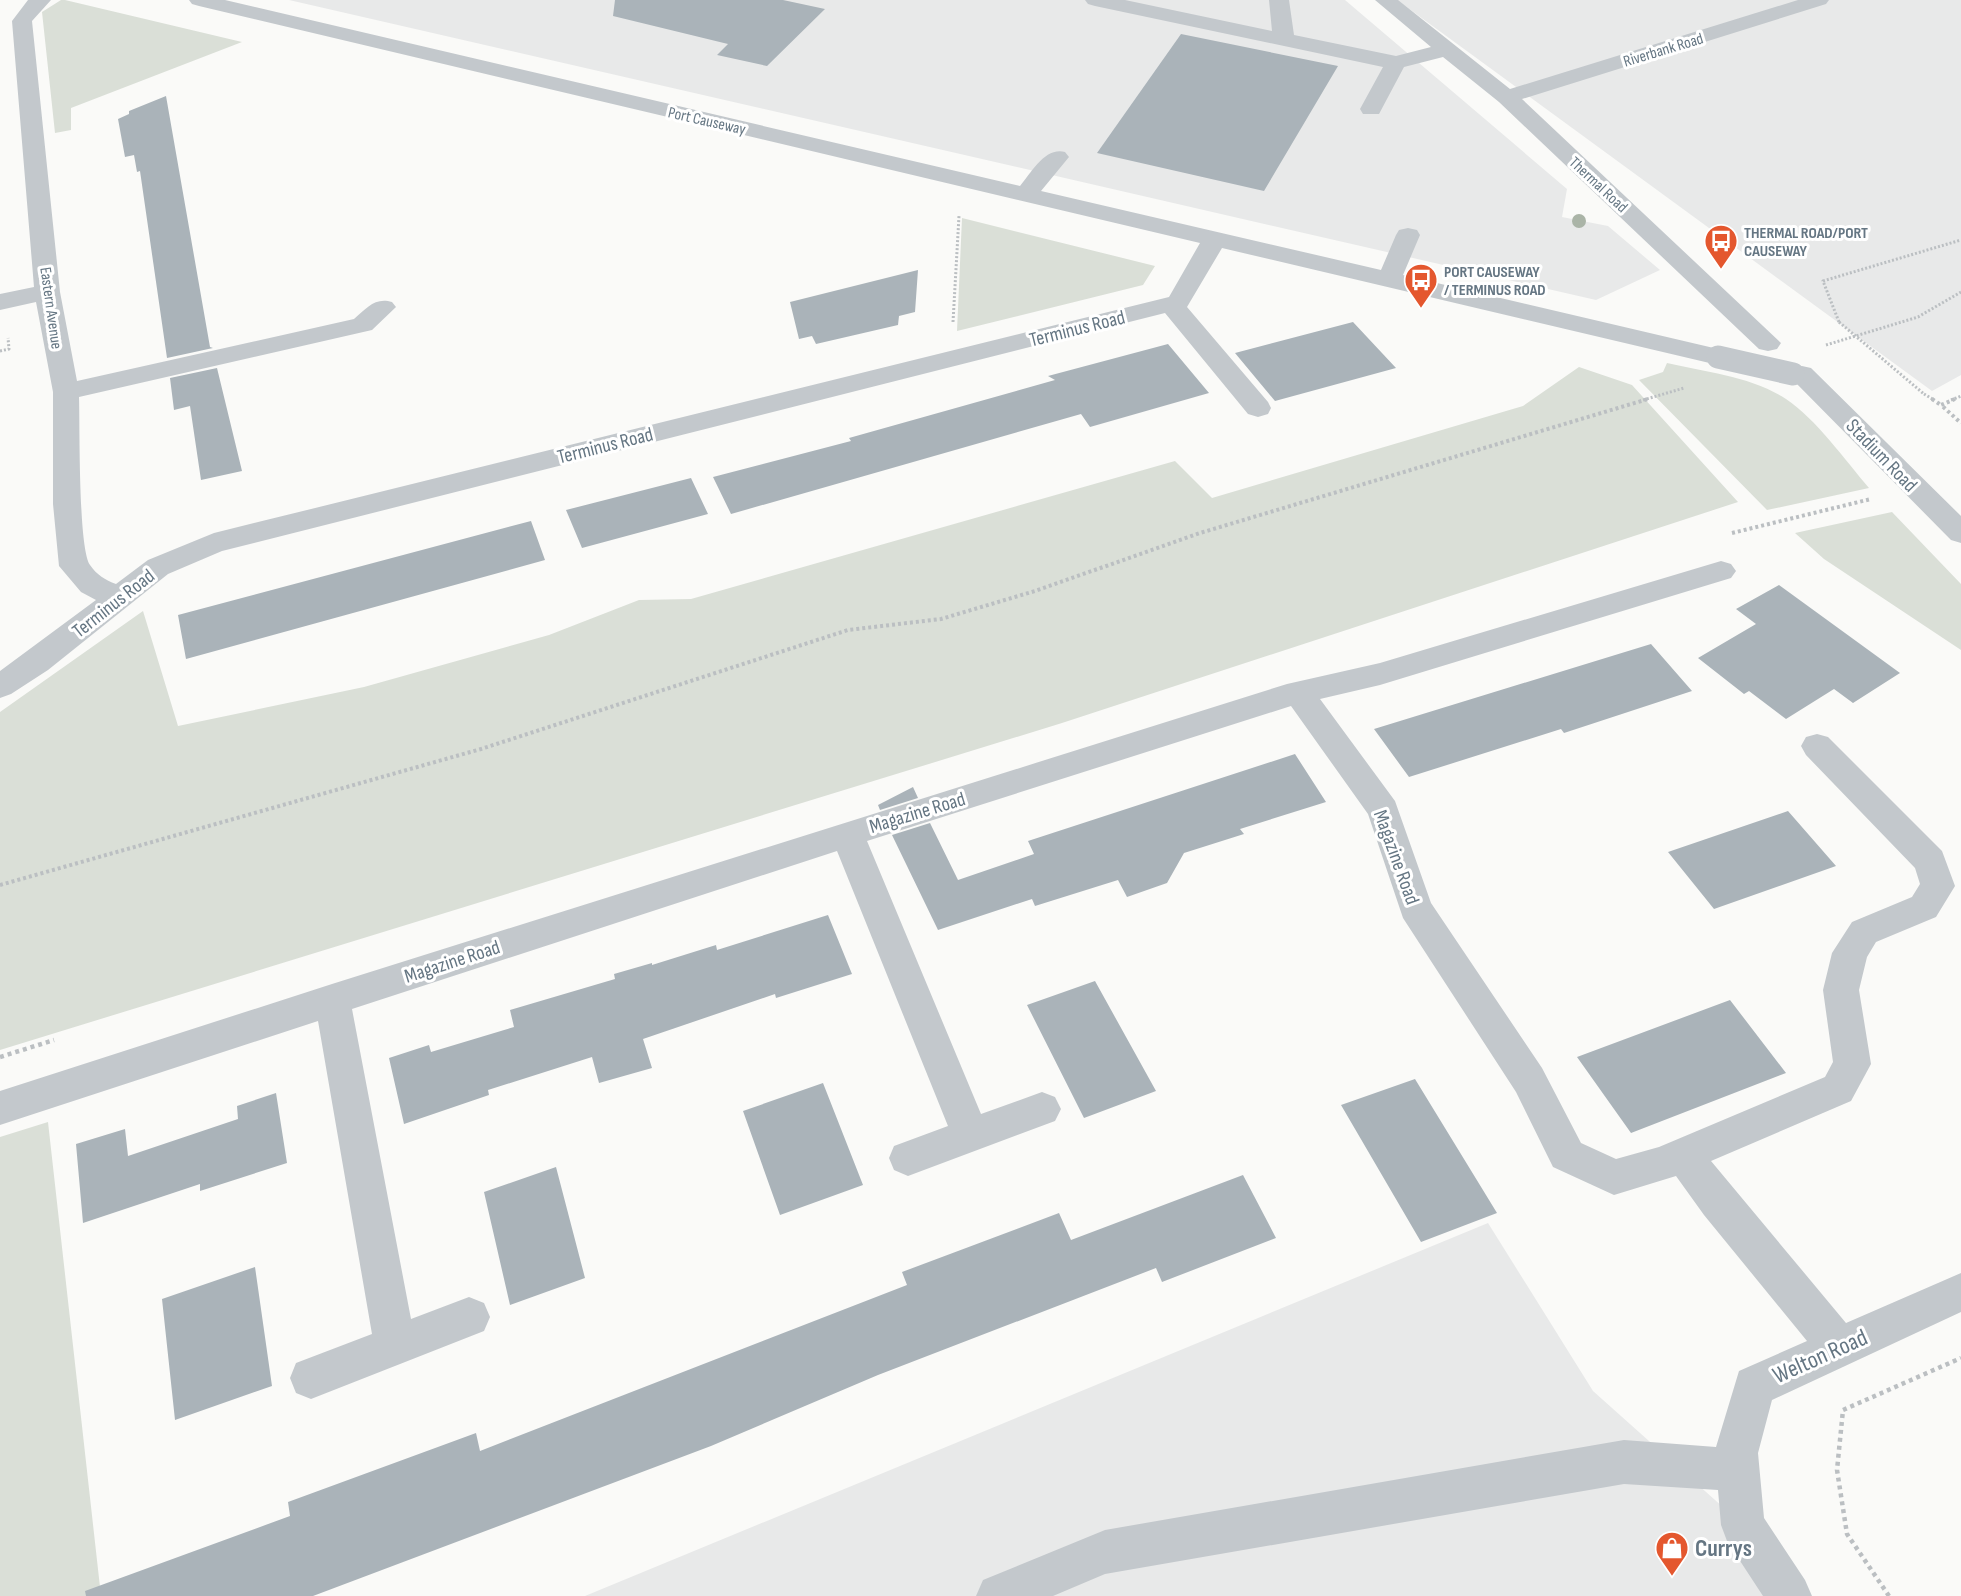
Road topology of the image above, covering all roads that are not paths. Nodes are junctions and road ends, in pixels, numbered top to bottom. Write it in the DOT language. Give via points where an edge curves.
graph roads {
  1 [pos="41,0"];
  2 [pos="199,0"];
  3 [pos="1095,0"];
  4 [pos="1279,0"];
  5 [pos="1385,0"];
  6 [pos="1819,0"];
  7 [pos="1284,40"];
  8 [pos="1447,49"];
  9 [pos="1396,63"];
  10 [pos="1507,97"];
  11 [pos="1371,109"];
  12 [pos="1057,157"];
  13 [pos="1025,195"];
  14 [pos="1408,235"];
  15 [pos="1214,240"];
  16 [pos="1389,280"];
  17 [pos="47,292"];
  18 [pos="0,302"];
  19 [pos="1171,304"];
  20 [pos="383,307"];
  21 [pos="1800,375"];
  22 [pos="66,392"];
  23 [pos="1258,408"];
  24 [pos="1961,533"];
  25 [pos="1722,571"];
  26 [pos="120,599"];
  27 [pos="0,686"];
  28 [pos="1298,692"];
  29 [pos="1817,746"];
  30 [pos="847,834"];
  31 [pos="332,999"];
  32 [pos="0,1108"];
  33 [pos="1042,1109"];
  34 [pos="971,1135"];
  35 [pos="1683,1154"];
  36 [pos="908,1158"];
  37 [pos="1961,1292"];
  38 [pos="469,1317"];
  39 [pos="395,1346"];
  40 [pos="1839,1347"];
  41 [pos="311,1378"];
  42 [pos="1738,1470"];
  43 [pos="999,1596"];
  44 [pos="1789,1596"];
  1 -- 17 [label="street, Eastern Avenue" via="22,21"];
  2 -- 13 [label="street, Port Causeway"];
  3 -- 7 [label="street"];
  4 -- 7 [label="street"];
  5 -- 8 [label="street, Thermal Road"];
  6 -- 10 [label="street, Riverbank Road"];
  7 -- 9 [label="street"];
  8 -- 9 [label="street"];
  8 -- 10 [label="street, Thermal Road"];
  9 -- 11 [label="street"];
  10 -- 21 [label="street, Thermal Road"];
  12 -- 13 [label="street"];
  13 -- 15 [label="street, Port Causeway"];
  14 -- 16 [label="street"];
  15 -- 16 [label="street, Port Causeway"];
  15 -- 19 [label="street" via="1179,302"];
  16 -- 21 [label="street, Port Causeway, bridge"];
  17 -- 18 [label="street"];
  17 -- 22 [label="street, Eastern Avenue"];
  19 -- 23 [label="street"];
  19 -- 26 [label="street, Terminus Road" via="214,543 158,567"];
  20 -- 22 [label="street" via="363,325"];
  21 -- 24 [label="street, Stadium Road"];
  22 -- 26 [label="street, Eastern Avenue" via="67,504 74,566 91,585"];
  25 -- 28 [label="street" via="1380,674"];
  26 -- 27 [label="street, Terminus Road"];
  28 -- 30 [label="street, Magazine Road"];
  28 -- 35 [label="street, Magazine Road" via="1383,810 1414,908 1529,1080 1567,1155 1614,1177"];
  29 -- 35 [label="street, Magazine Road" via="1930,861 1938,886 1924,907 1864,932 1850,953 1841,990 1852,1064 1838,1089"];
  30 -- 31 [label="street, Magazine Road"];
  30 -- 34 [label="street, Magazine Road"];
  31 -- 32 [label="street, Magazine Road"];
  31 -- 39 [label="street"];
  33 -- 34 [label="street"];
  34 -- 36 [label="street"];
  35 -- 40 [label="street"];
  37 -- 40 [label="street, Welton Road"];
  38 -- 39 [label="street"];
  39 -- 41 [label="street"];
  40 -- 42 [label="street, Welton Road" via="1754,1386 1736,1453"];
  42 -- 43 [label="street" via="1624,1462 1105,1552"];
  42 -- 44 [label="street, Welton Road" via="1743,1525"];
}
